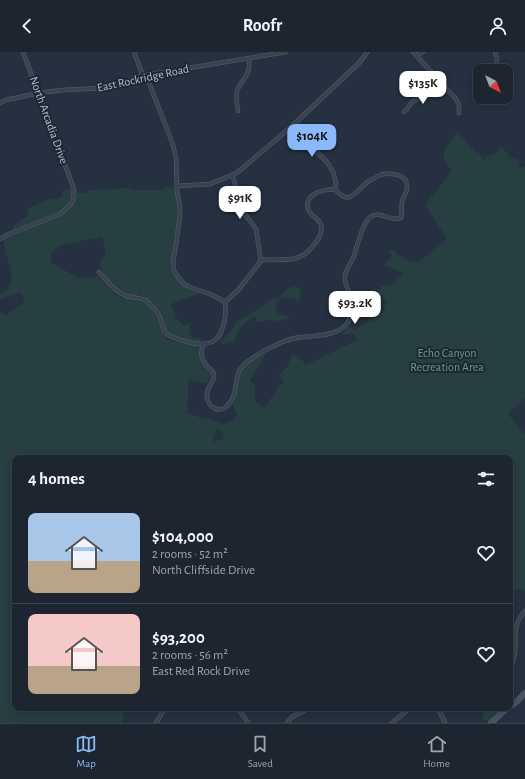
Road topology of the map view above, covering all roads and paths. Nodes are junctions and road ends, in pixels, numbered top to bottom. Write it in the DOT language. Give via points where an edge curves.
graph roads {
  1 [pos="23,52"];
  2 [pos="134,52"];
  3 [pos="286,52"];
  4 [pos="367,52"];
  5 [pos="413,52"];
  6 [pos="423,52"];
  7 [pos="495,52"];
  8 [pos="417,56"];
  9 [pos="249,58"];
  10 [pos="497,64"];
  11 [pos="145,76"];
  12 [pos="439,81"];
  13 [pos="431,89"];
  14 [pos="39,93"];
  15 [pos="0,103"];
  16 [pos="238,111"];
  17 [pos="459,113"];
  18 [pos="291,127"];
  19 [pos="232,175"];
  20 [pos="177,186"];
  21 [pos="336,190"];
  22 [pos="0,239"];
  23 [pos="261,261"];
  24 [pos="99,272"];
  25 [pos="225,302"];
  26 [pos="204,344"];
  27 [pos="525,611"];
  28 [pos="513,661"];
  29 [pos="524,694"];
  30 [pos="513,702"];
  31 [pos="163,711"];
  32 [pos="240,711"];
  33 [pos="303,711"];
  34 [pos="406,711"];
  35 [pos="439,711"];
  36 [pos="503,711"];
  37 [pos="156,723"];
  38 [pos="248,723"];
  39 [pos="286,723"];
  40 [pos="392,723"];
  41 [pos="445,723"];
  42 [pos="491,723"];
  1 -- 14 [label="street, North Arcadia Drive"];
  2 -- 11 [label="street"];
  3 -- 9 [label="street, East Rockridge Road"];
  4 -- 18 [label="street" via="359,63"];
  5 -- 8 [label="street"];
  6 -- 8 [label="street"];
  7 -- 10 [label="street"];
  8 -- 12 [label="street"];
  9 -- 11 [label="street, East Rockridge Road"];
  9 -- 16 [label="street" via="249,71 239,86"];
  11 -- 14 [label="street, East Rockridge Road" via="104,88"];
  11 -- 20 [label="street" via="174,149"];
  12 -- 13 [label="street"];
  12 -- 17 [label="street" via="458,102"];
  13 -- 13 [label="street" via="410,101 404,112 412,102"];
  14 -- 15 [label="street, East Rockridge Road"];
  14 -- 22 [label="street, North Arcadia Drive" via="74,189 73,199 60,214"];
  18 -- 19 [label="street"];
  18 -- 21 [label="street" via="325,159 332,171"];
  19 -- 20 [label="street" via="210,184"];
  19 -- 23 [label="street" via="238,205 256,229"];
  20 -- 25 [label="street" via="180,215 173,261 174,271 185,285"];
  21 -- 23 [label="street" via="316,193 308,203 309,211 322,226 321,236 312,248 295,259"];
  21 -- 26 [label="street" via="347,197 367,182 385,174 399,176 407,183 401,205 401,218 379,214 372,216 361,232 345,275 352,302 351,313 345,326 333,333 287,340 245,364 239,372 232,401 221,409 211,406 206,396 214,374 203,361"];
  23 -- 25 [label="street"];
  24 -- 26 [label="street" via="125,295 141,298 151,305 158,312 168,335"];
  25 -- 26 [label="street" via="226,317 218,337 215,341"];
  27 -- 28 [label="street" via="515,628"];
  29 -- 30 [label="street"];
  31 -- 37 [label="street"];
  32 -- 38 [label="street"];
  33 -- 39 [label="street"];
  34 -- 40 [label="street"];
  35 -- 41 [label="street"];
  36 -- 42 [label="street"];
}
